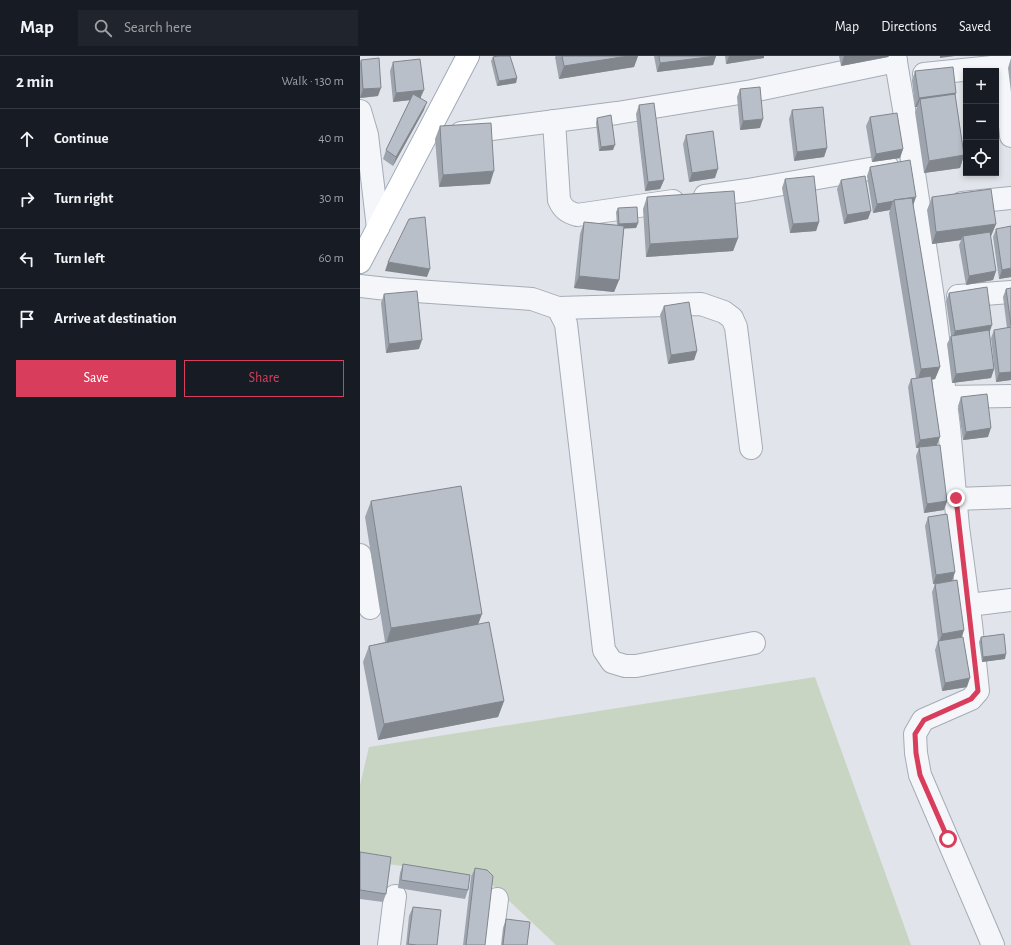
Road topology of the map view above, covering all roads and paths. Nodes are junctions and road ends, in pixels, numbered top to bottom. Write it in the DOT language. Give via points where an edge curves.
graph roads {
  1 [pos="471,57"];
  2 [pos="896,64"];
  3 [pos="995,64"];
  4 [pos="360,111"];
  5 [pos="554,121"];
  6 [pos="428,132"];
  7 [pos="1011,136"];
  8 [pos="887,166"];
  9 [pos="1011,198"];
  10 [pos="919,208"];
  11 [pos="378,228"];
  12 [pos="360,262"];
  13 [pos="360,286"];
  14 [pos="1011,292"];
  15 [pos="933,298"];
  16 [pos="558,308"];
  17 [pos="1011,396"];
  18 [pos="945,397"];
  19 [pos="751,448"];
  20 [pos="1011,496"];
  21 [pos="956,498"];
  22 [pos="360,555"];
  23 [pos="1011,600"];
  24 [pos="969,605"];
  25 [pos="370,608"];
  26 [pos="754,643"];
  27 [pos="395,896"];
  28 [pos="497,899"];
  29 [pos="389,945"];
  30 [pos="491,945"];
  31 [pos="993,945"];
  1 -- 6 [label="main road"];
  2 -- 3 [label="street"];
  2 -- 5 [label="street" via="752,91"];
  2 -- 10 [label="street"];
  3 -- 7 [label="street"];
  4 -- 11 [label="street" via="367,135"];
  5 -- 6 [label="street" via="460,133"];
  5 -- 8 [label="street" via="559,200 563,208 577,214 748,190"];
  6 -- 11 [label="main road"];
  9 -- 10 [label="street"];
  10 -- 15 [label="street"];
  11 -- 12 [label="main road"];
  13 -- 16 [label="street" via="532,299"];
  14 -- 15 [label="street"];
  15 -- 18 [label="street"];
  16 -- 19 [label="street" via="701,304 724,312 732,318 736,327"];
  16 -- 26 [label="street" via="566,324 604,650 612,662 636,666"];
  17 -- 18 [label="street"];
  18 -- 21 [label="street"];
  20 -- 21 [label="street"];
  21 -- 24 [label="street"];
  22 -- 25 [label="street"];
  23 -- 24 [label="street"];
  24 -- 31 [label="street" via="978,691 971,699 924,720 915,734 916,753 920,775"];
  27 -- 29 [label="street"];
  28 -- 30 [label="street"];
}
